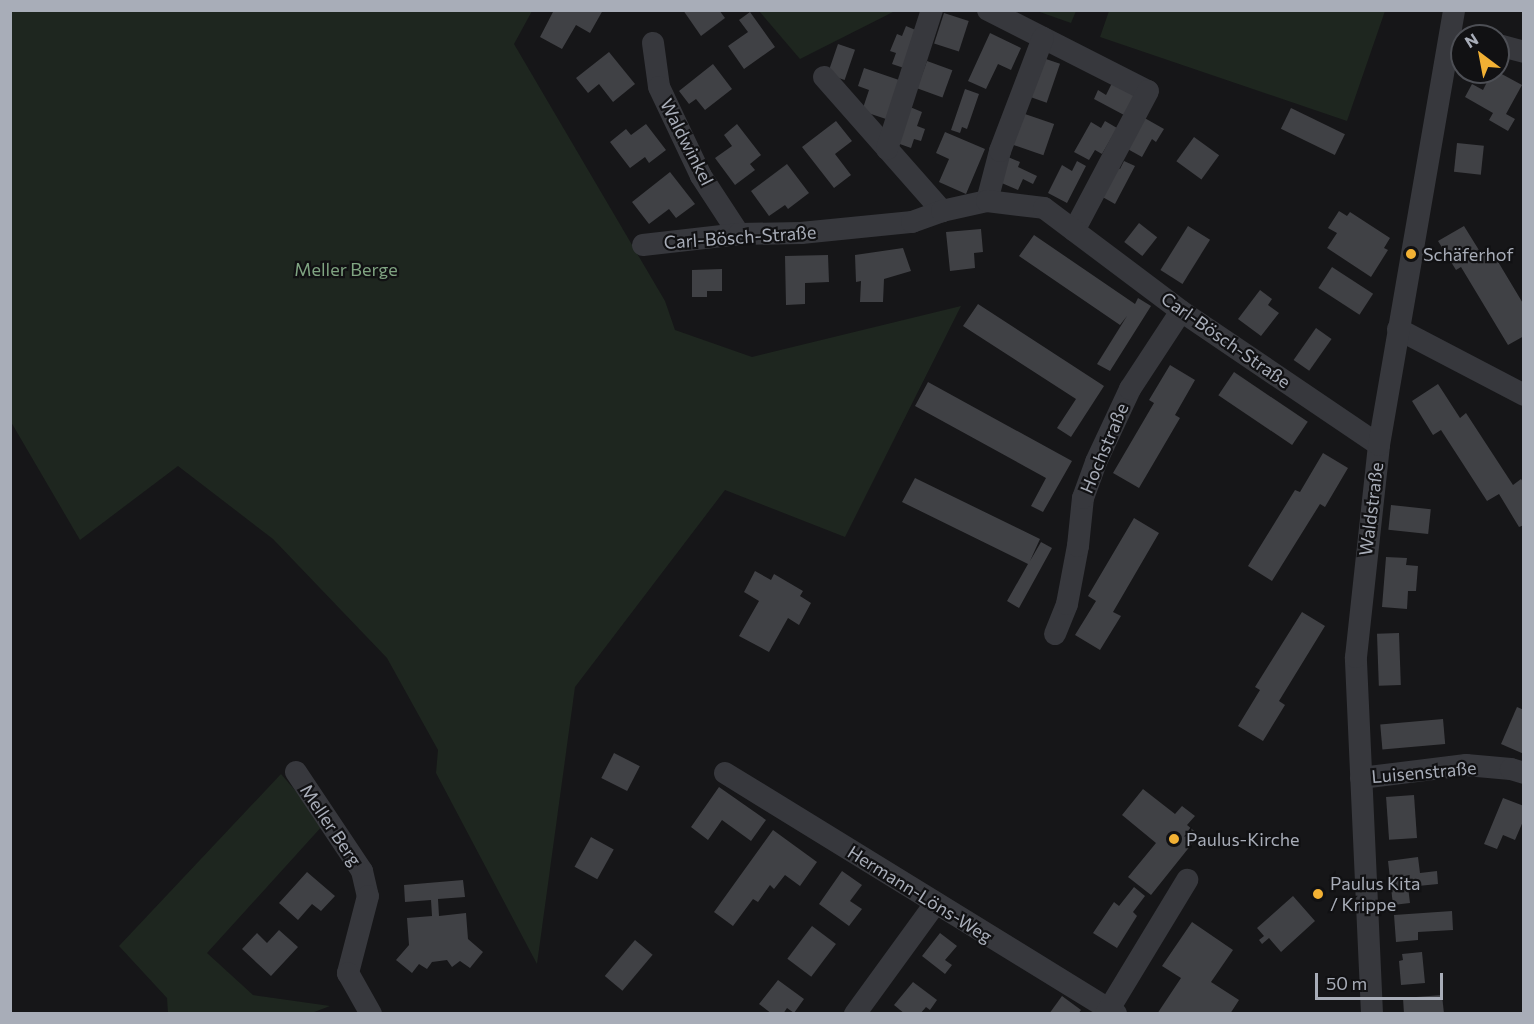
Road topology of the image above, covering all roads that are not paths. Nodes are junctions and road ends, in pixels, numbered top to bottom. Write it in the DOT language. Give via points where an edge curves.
graph roads {
  1 [pos="932,10"];
  2 [pos="988,10"];
  3 [pos="1043,38"];
  4 [pos="653,43"];
  5 [pos="1450,66"];
  6 [pos="824,77"];
  7 [pos="886,149"];
  8 [pos="987,201"];
  9 [pos="942,211"];
  10 [pos="1074,231"];
  11 [pos="739,234"];
  12 [pos="643,245"];
  13 [pos="1181,311"];
  14 [pos="1398,329"];
  15 [pos="1524,395"];
  16 [pos="1379,445"];
  17 [pos="1055,634"];
  18 [pos="296,772"];
  19 [pos="725,773"];
  20 [pos="1524,773"];
  21 [pos="1361,778"];
  22 [pos="1187,880"];
  23 [pos="935,904"];
  24 [pos="1111,1012"];
  25 [pos="371,1014"];
  26 [pos="855,1014"];
  27 [pos="1372,1014"];
  1 -- 7 [label="street"];
  2 -- 3 [label="street"];
  3 -- 8 [label="street" via="1000,151"];
  3 -- 10 [label="street" via="1148,91"];
  4 -- 11 [label="street, Waldwinkel" via="659,87 701,176"];
  5 -- 14 [label="street, Waldstraße"];
  6 -- 7 [label="street"];
  7 -- 9 [label="street"];
  8 -- 9 [label="street, Carl-Bösch-Straße"];
  8 -- 10 [label="street, Carl-Bösch-Straße" via="1044,208"];
  9 -- 11 [label="street, Carl-Bösch-Straße" via="912,222"];
  10 -- 13 [label="street, Carl-Bösch-Straße"];
  11 -- 12 [label="street, Carl-Bösch-Straße"];
  13 -- 16 [label="street, Carl-Bösch-Straße"];
  13 -- 17 [label="street, Hochstraße" via="1130,389 1100,454 1083,498 1067,604"];
  14 -- 15 [label="street"];
  14 -- 16 [label="street, Waldstraße"];
  16 -- 21 [label="street, Waldstraße" via="1356,657"];
  18 -- 25 [label="street, Meller Berg" via="362,871 368,896 348,972"];
  19 -- 23 [label="street, Hermann-Löns-Weg"];
  20 -- 21 [label="street, Luisenstraße" via="1466,765"];
  21 -- 27 [label="street, Waldstraße"];
  22 -- 24 [label="street"];
  23 -- 24 [label="street, Hermann-Löns-Weg"];
  23 -- 26 [label="street"];
}
